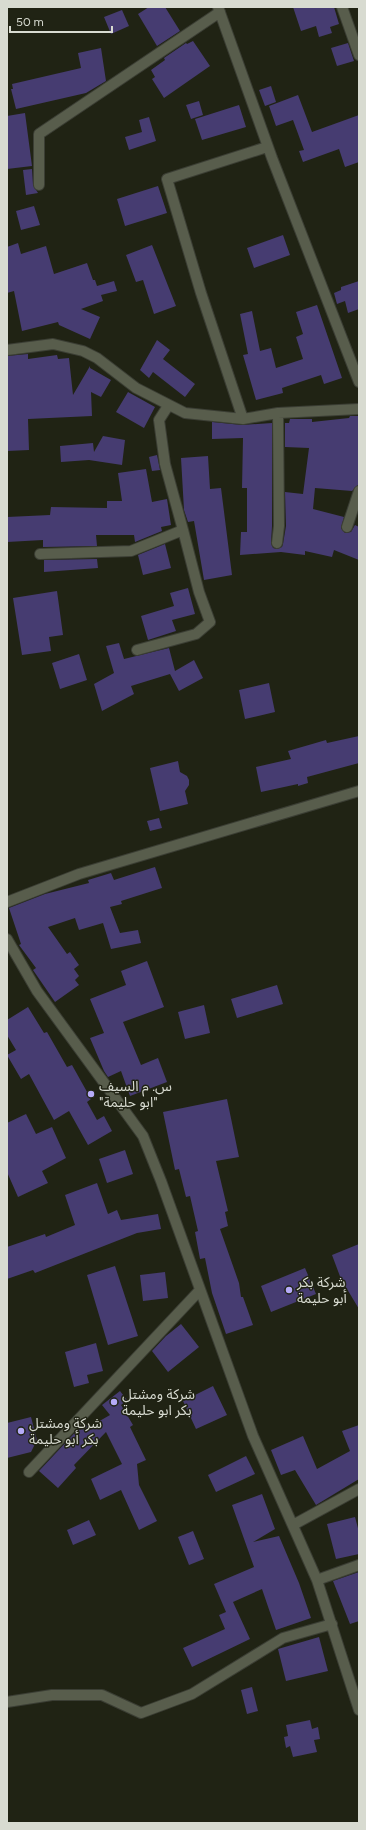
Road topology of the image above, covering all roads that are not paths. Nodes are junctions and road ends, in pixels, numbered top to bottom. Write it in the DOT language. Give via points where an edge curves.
graph roads {
  1 [pos="342,7"];
  2 [pos="219,10"];
  3 [pos="359,55"];
  4 [pos="268,147"];
  5 [pos="39,184"];
  6 [pos="7,350"];
  7 [pos="359,382"];
  8 [pos="168,406"];
  9 [pos="359,409"];
  10 [pos="278,413"];
  11 [pos="243,419"];
  12 [pos="359,491"];
  13 [pos="347,527"];
  14 [pos="184,530"];
  15 [pos="277,543"];
  16 [pos="40,554"];
  17 [pos="137,650"];
  18 [pos="359,791"];
  19 [pos="7,902"];
  20 [pos="7,939"];
  21 [pos="200,1290"];
  22 [pos="30,1472"];
  23 [pos="359,1490"];
  24 [pos="293,1525"];
  25 [pos="359,1565"];
  26 [pos="317,1580"];
  27 [pos="332,1624"];
  28 [pos="7,1702"];
  29 [pos="359,1710"];
  1 -- 3 [label="street"];
  2 -- 4 [label="street"];
  2 -- 5 [label="street" via="39,134"];
  4 -- 7 [label="street"];
  4 -- 11 [label="street" via="167,179 201,293"];
  6 -- 8 [label="street" via="53,344 83,351 97,358 136,388"];
  8 -- 11 [label="street" via="185,413"];
  8 -- 14 [label="street" via="160,420 160,427 165,464"];
  9 -- 10 [label="street"];
  10 -- 11 [label="street"];
  10 -- 15 [label="street"];
  12 -- 13 [label="street"];
  14 -- 16 [label="street" via="131,551"];
  14 -- 17 [label="street" via="199,592 210,622 196,634"];
  18 -- 19 [label="street" via="79,874"];
  20 -- 21 [label="street" via="37,991 143,1136"];
  21 -- 22 [label="street"];
  21 -- 24 [label="street" via="253,1436"];
  23 -- 24 [label="street"];
  24 -- 26 [label="street"];
  25 -- 26 [label="street"];
  26 -- 27 [label="street"];
  27 -- 28 [label="street" via="283,1638 192,1694 141,1713 102,1696 52,1695"];
  27 -- 29 [label="street"];
}
